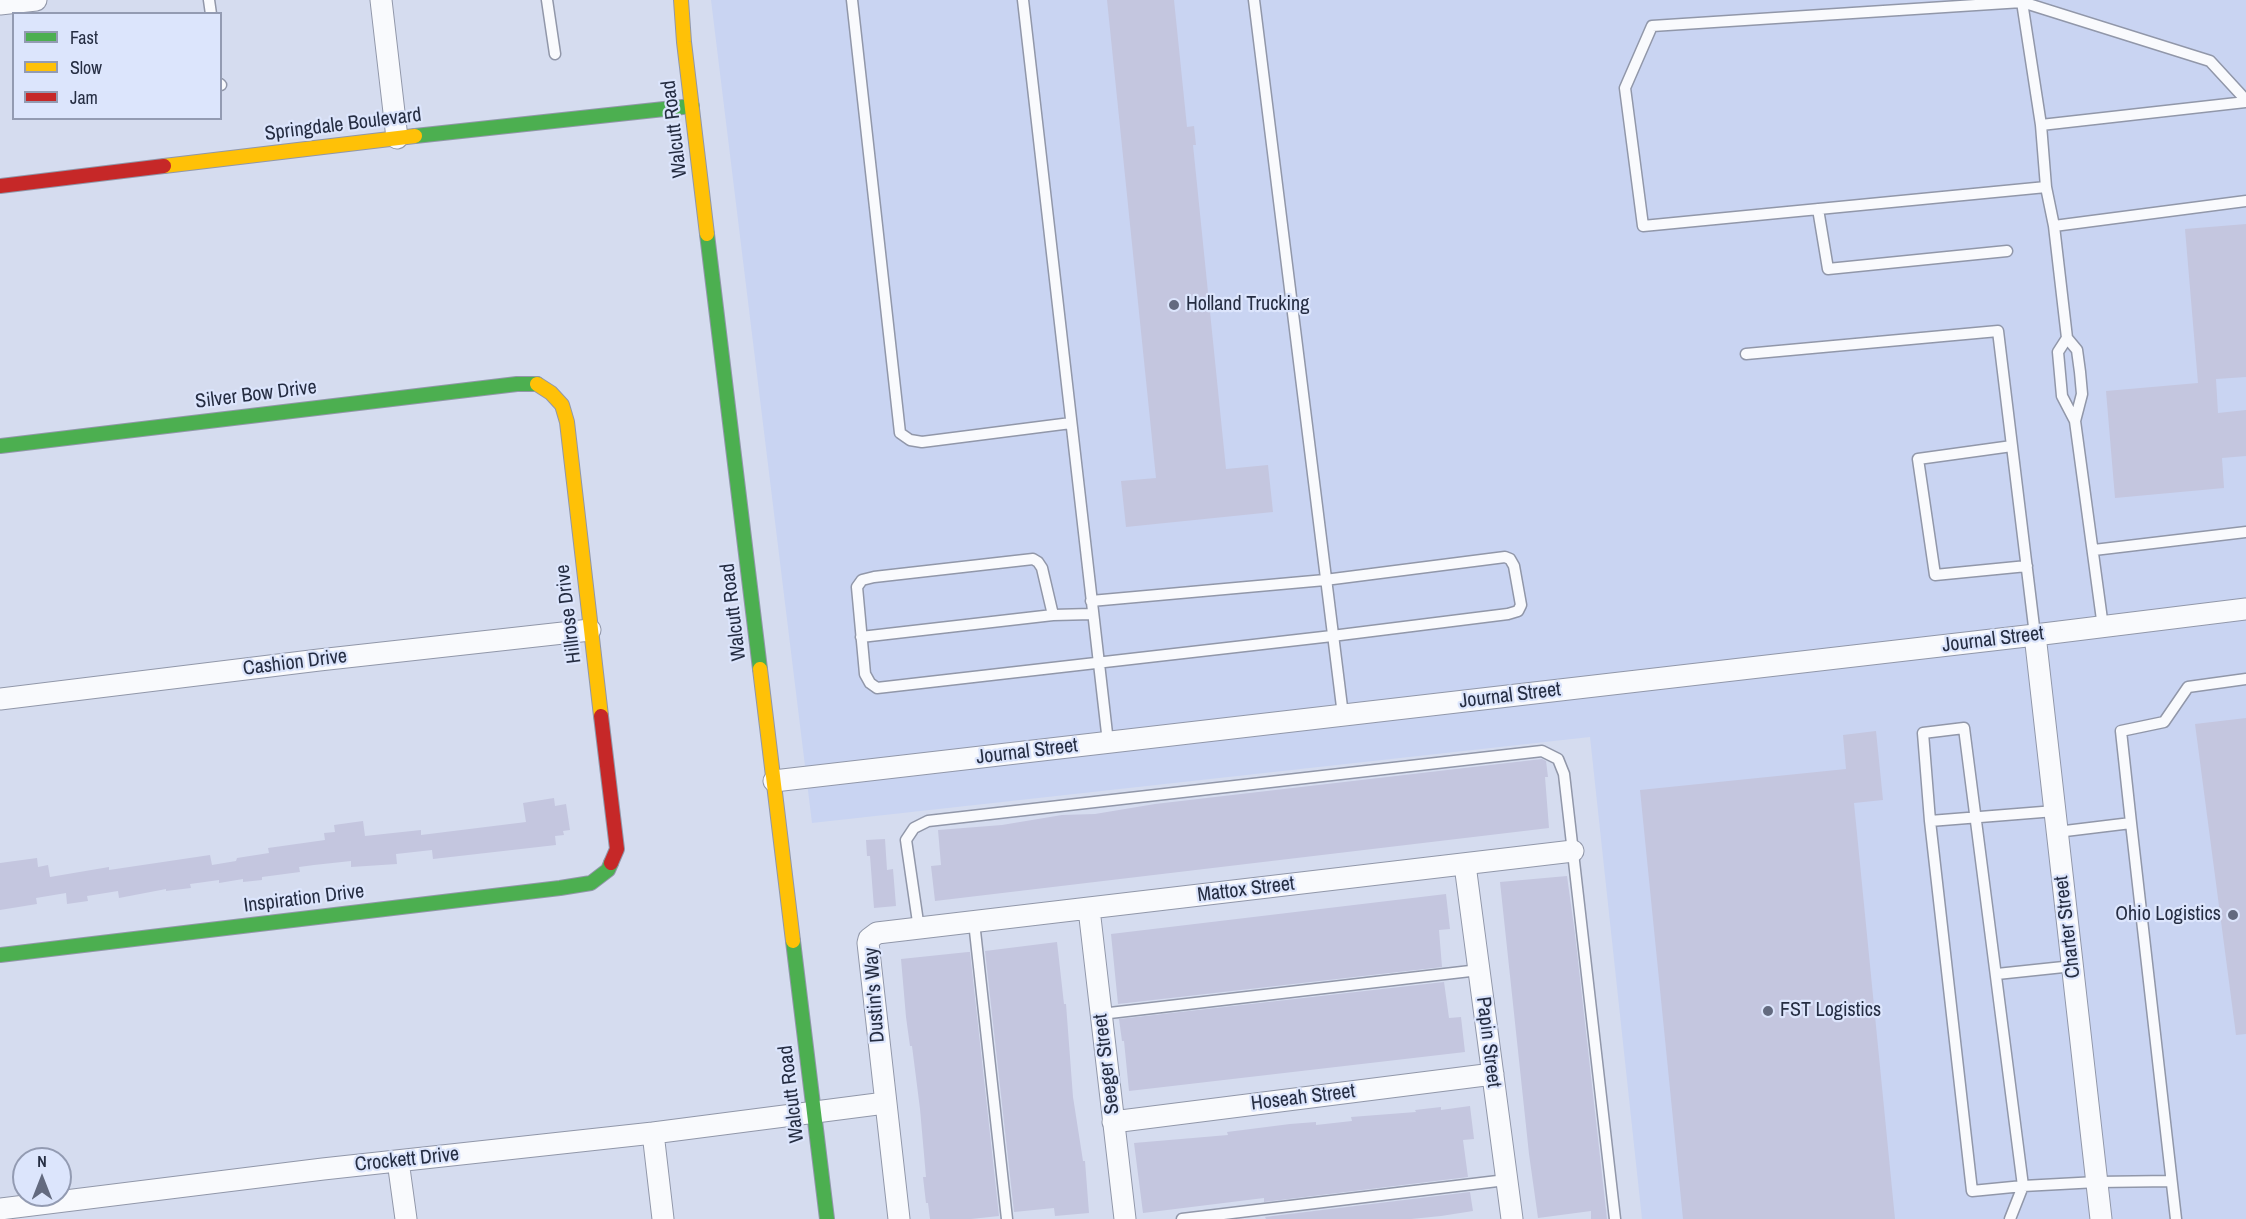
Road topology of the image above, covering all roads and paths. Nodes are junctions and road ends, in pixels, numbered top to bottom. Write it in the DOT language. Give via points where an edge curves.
graph roads {
  1 [pos="38,0"];
  2 [pos="381,0"];
  3 [pos="547,0"];
  4 [pos="681,0"];
  5 [pos="852,0"];
  6 [pos="1023,0"];
  7 [pos="1254,0"];
  8 [pos="2022,2"];
  9 [pos="0,4"];
  10 [pos="555,54"];
  11 [pos="2246,101"];
  12 [pos="692,106"];
  13 [pos="2041,125"];
  14 [pos="397,138"];
  15 [pos="0,186"];
  16 [pos="2046,187"];
  17 [pos="2246,201"];
  18 [pos="1818,209"];
  19 [pos="2054,226"];
  20 [pos="2007,251"];
  21 [pos="2067,338"];
  22 [pos="1746,354"];
  23 [pos="517,384"];
  24 [pos="2075,421"];
  25 [pos="1071,423"];
  26 [pos="0,446"];
  27 [pos="2012,446"];
  28 [pos="2246,532"];
  29 [pos="2094,550"];
  30 [pos="2027,566"];
  31 [pos="1325,580"];
  32 [pos="1091,601"];
  33 [pos="2246,609"];
  34 [pos="1092,614"];
  35 [pos="1053,615"];
  36 [pos="2103,627"];
  37 [pos="590,630"];
  38 [pos="2035,635"];
  39 [pos="1332,636"];
  40 [pos="861,637"];
  41 [pos="1098,662"];
  42 [pos="2246,679"];
  43 [pos="0,699"];
  44 [pos="1343,715"];
  45 [pos="1108,742"];
  46 [pos="774,781"];
  47 [pos="1974,817"];
  48 [pos="1930,821"];
  49 [pos="2056,821"];
  50 [pos="2131,823"];
  51 [pos="1573,851"];
  52 [pos="1465,865"];
  53 [pos="608,870"];
  54 [pos="1089,909"];
  55 [pos="974,922"];
  56 [pos="919,928"];
  57 [pos="0,955"];
  58 [pos="2073,966"];
  59 [pos="1479,970"];
  60 [pos="1997,974"];
  61 [pos="1101,1014"];
  62 [pos="1492,1074"];
  63 [pos="885,1102"];
  64 [pos="813,1112"];
  65 [pos="1113,1122"];
  66 [pos="653,1133"];
  67 [pos="398,1161"];
  68 [pos="1506,1180"];
  69 [pos="2171,1181"];
  70 [pos="2097,1182"];
  71 [pos="2023,1186"];
  72 [pos="0,1209"];
  73 [pos="406,1219"];
  74 [pos="663,1219"];
  75 [pos="827,1219"];
  76 [pos="899,1219"];
  77 [pos="1008,1219"];
  78 [pos="1125,1219"];
  79 [pos="1182,1219"];
  80 [pos="1512,1219"];
  81 [pos="1615,1219"];
  82 [pos="2010,1219"];
  83 [pos="2101,1219"];
  84 [pos="2176,1219"];
  1 -- 9 [label="street"];
  2 -- 14 [label="street"];
  3 -- 10 [label="lane"];
  4 -- 12 [label="street, Walcutt Road"];
  5 -- 25 [label="lane" via="900,433 922,442"];
  6 -- 25 [label="lane"];
  7 -- 31 [label="lane"];
  8 -- 11 [label="lane" via="2210,61"];
  8 -- 13 [label="lane"];
  8 -- 18 [label="lane" via="1652,26 1625,88 1643,226"];
  11 -- 13 [label="lane"];
  12 -- 14 [label="street, Springdale Boulevard"];
  12 -- 46 [label="street, Walcutt Road"];
  13 -- 16 [label="lane"];
  14 -- 15 [label="street, Springdale Boulevard"];
  16 -- 18 [label="lane"];
  16 -- 19 [label="lane"];
  17 -- 19 [label="lane"];
  18 -- 20 [label="lane" via="1828,269"];
  19 -- 21 [label="lane"];
  21 -- 24 [label="lane" via="2077,350 2080,372 2082,394"];
  21 -- 24 [label="lane" via="2058,352 2062,396"];
  22 -- 27 [label="lane" via="1998,331"];
  23 -- 26 [label="street, Silver Bow Drive"];
  23 -- 37 [label="street, Hillrose Drive" via="535,383 562,405"];
  24 -- 29 [label="lane"];
  25 -- 32 [label="lane"];
  27 -- 30 [label="lane"];
  27 -- 30 [label="lane" via="1918,459 1935,575"];
  28 -- 29 [label="lane"];
  29 -- 36 [label="lane"];
  30 -- 38 [label="lane"];
  31 -- 32 [label="lane"];
  31 -- 39 [label="lane"];
  31 -- 39 [label="lane" via="1506,557 1514,566 1521,605 1518,611 1508,614"];
  32 -- 34 [label="lane"];
  33 -- 36 [label="street, Journal Street"];
  34 -- 35 [label="lane"];
  34 -- 41 [label="lane"];
  35 -- 40 [label="lane"];
  35 -- 40 [label="lane" via="1042,568 1033,559 874,577 862,580 857,587"];
  36 -- 38 [label="street, Journal Street"];
  37 -- 43 [label="street, Cashion Drive"];
  37 -- 53 [label="street, Hillrose Drive" via="617,849"];
  38 -- 44 [label="street, Journal Street"];
  38 -- 49 [label="street, Charter Street"];
  39 -- 41 [label="lane"];
  39 -- 44 [label="lane"];
  40 -- 41 [label="lane" via="865,674 877,688"];
  41 -- 45 [label="lane"];
  42 -- 50 [label="lane" via="2188,687 2164,722 2121,731"];
  44 -- 45 [label="street, Journal Street"];
  45 -- 46 [label="street, Journal Street"];
  46 -- 64 [label="street, Walcutt Road"];
  47 -- 48 [label="lane"];
  47 -- 48 [label="lane" via="1964,728 1923,733"];
  47 -- 49 [label="lane"];
  47 -- 60 [label="lane"];
  48 -- 71 [label="lane" via="1972,1191"];
  49 -- 50 [label="lane"];
  49 -- 58 [label="street, Charter Street"];
  50 -- 69 [label="lane"];
  51 -- 52 [label="street, Mattox Street"];
  51 -- 56 [label="lane" via="1564,774 1558,759 1542,751 928,821 914,828 906,840"];
  51 -- 81 [label="lane"];
  52 -- 54 [label="street, Mattox Street"];
  52 -- 59 [label="street, Papin Street"];
  53 -- 57 [label="street, Inspiration Drive" via="591,883 560,888"];
  54 -- 55 [label="street, Mattox Street"];
  54 -- 61 [label="street, Seeger Street"];
  55 -- 56 [label="street, Mattox Street"];
  55 -- 77 [label="lane"];
  56 -- 63 [label="street, Dustin's Way" via="877,933 868,943"];
  58 -- 60 [label="lane"];
  58 -- 70 [label="street, Charter Street"];
  59 -- 61 [label="lane"];
  59 -- 62 [label="street, Papin Street"];
  60 -- 71 [label="lane"];
  61 -- 65 [label="street, Seeger Street"];
  62 -- 65 [label="street, Hoseah Street"];
  62 -- 68 [label="street, Papin Street"];
  63 -- 64 [label="street"];
  63 -- 76 [label="street, Dustin's Way"];
  64 -- 66 [label="street, Crockett Drive"];
  64 -- 75 [label="street, Walcutt Road"];
  65 -- 78 [label="street, Seeger Street"];
  66 -- 67 [label="street, Crockett Drive"];
  66 -- 74 [label="street"];
  67 -- 72 [label="street, Crockett Drive"];
  67 -- 73 [label="street"];
  68 -- 79 [label="lane"];
  68 -- 80 [label="street, Papin Street"];
  69 -- 70 [label="lane"];
  69 -- 84 [label="lane"];
  70 -- 71 [label="lane"];
  70 -- 83 [label="street, Charter Street"];
  71 -- 82 [label="lane"];
}
